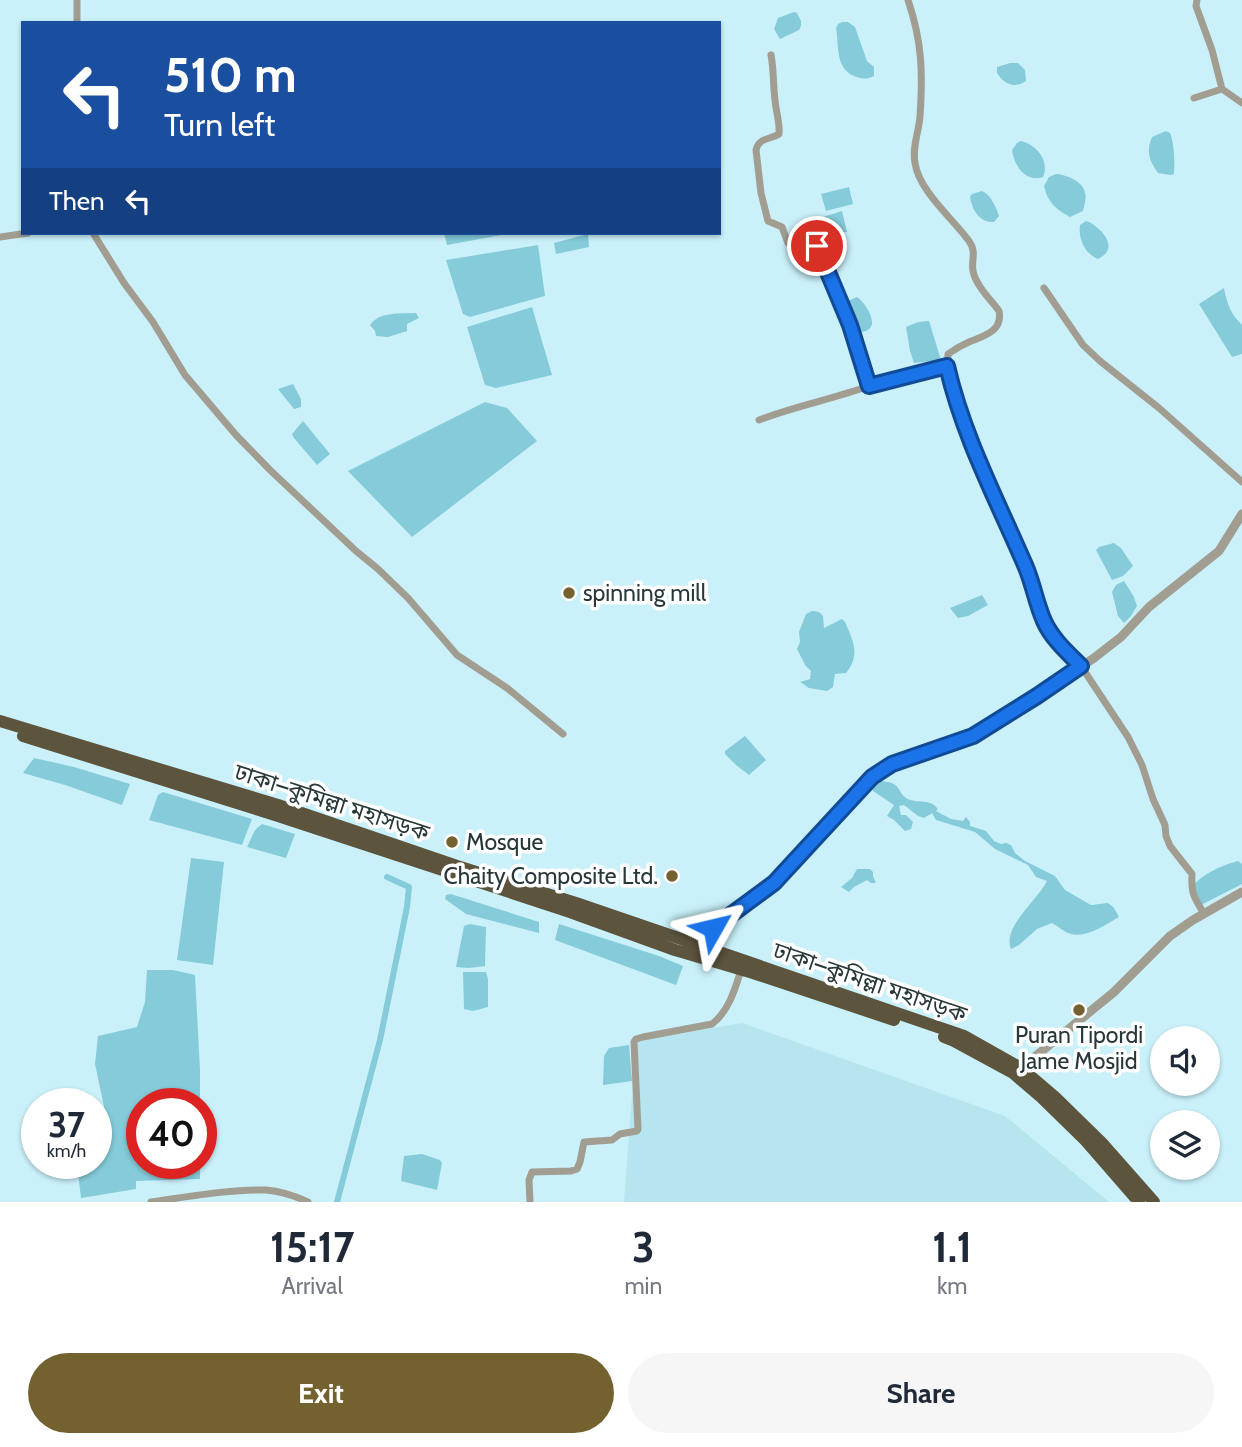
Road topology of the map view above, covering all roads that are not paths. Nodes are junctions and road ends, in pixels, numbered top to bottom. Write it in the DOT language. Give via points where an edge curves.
graph roads {
  1 [pos="77,0"];
  2 [pos="908,0"];
  3 [pos="1197,0"];
  4 [pos="77,21"];
  5 [pos="771,55"];
  6 [pos="1222,89"];
  7 [pos="1194,98"];
  8 [pos="1242,103"];
  9 [pos="21,234"];
  10 [pos="94,235"];
  11 [pos="0,237"];
  12 [pos="1044,288"];
  13 [pos="947,366"];
  14 [pos="869,386"];
  15 [pos="759,420"];
  16 [pos="1242,482"];
  17 [pos="1242,514"];
  18 [pos="1081,666"];
  19 [pos="0,721"];
  20 [pos="0,730"];
  21 [pos="563,734"];
  22 [pos="1242,892"];
  23 [pos="1204,914"];
  24 [pos="692,943"];
  25 [pos="741,970"];
  26 [pos="1017,1068"];
  27 [pos="151,1202"];
  28 [pos="308,1202"];
  29 [pos="530,1202"];
  30 [pos="1139,1202"];
  31 [pos="1154,1202"];
  1 -- 4 [label="street"];
  2 -- 13 [label="street" via="922,74 914,153 918,174 970,242 975,279 1001,316 990,333 948,354"];
  3 -- 6 [label="street"];
  5 -- 14 [label="street" via="779,130 756,150 764,211 768,221 782,227 788,243 807,241 817,246"];
  6 -- 7 [label="street"];
  6 -- 8 [label="street"];
  9 -- 11 [label="street"];
  10 -- 21 [label="street" via="185,375 236,435 408,598 457,654"];
  12 -- 16 [label="street" via="1083,345"];
  13 -- 14 [label="street"];
  13 -- 18 [label="street" via="960,412 1045,622"];
  14 -- 15 [label="street"];
  17 -- 18 [label="street" via="1219,551"];
  18 -- 23 [label="street" via="1137,755 1170,846 1192,874 1194,897"];
  18 -- 24 [label="street" via="973,736 892,764 872,777 774,883"];
  19 -- 24 [label="highway, ঢাকা–কুমিল্লা মহাসড়ক" via="278,805"];
  20 -- 25 [label="highway, ঢাকা–কুমিল্লা মহাসড়ক" via="275,815"];
  22 -- 23 [label="street"];
  23 -- 26 [label="street" via="1170,936 1114,992"];
  24 -- 26 [label="highway, ঢাকা–কুমিল্লা মহাসড়ক" via="964,1035"];
  25 -- 26 [label="highway, ঢাকা–কুমিল্লা মহাসড়ক" via="954,1041"];
  25 -- 29 [label="street" via="721,1017 712,1024 660,1032 634,1042 637,1131 612,1140 584,1142 577,1169 532,1172"];
  26 -- 30 [label="highway, ঢাকা–কুমিল্লা মহাসড়ক"];
  26 -- 31 [label="highway, ঢাকা–কুমিল্লা মহাসড়ক" via="1055,1097"];
  27 -- 28 [label="street" via="267,1190"];
}
